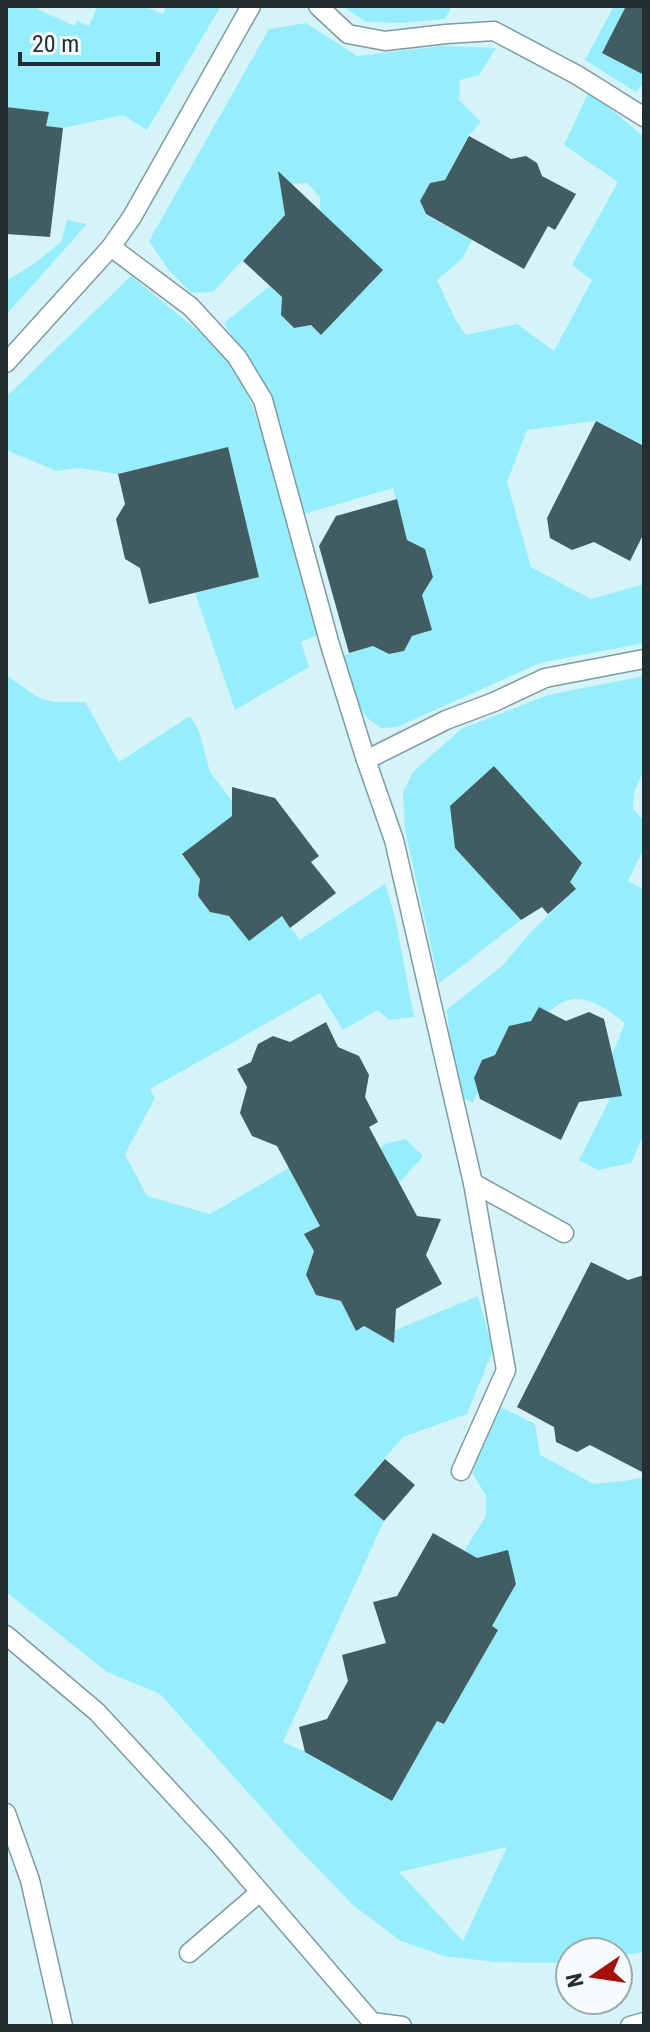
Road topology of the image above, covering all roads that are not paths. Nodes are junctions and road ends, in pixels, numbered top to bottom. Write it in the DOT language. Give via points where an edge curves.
graph roads {
  1 [pos="251,6"];
  2 [pos="318,6"];
  3 [pos="644,117"];
  4 [pos="111,247"];
  5 [pos="6,363"];
  6 [pos="644,659"];
  7 [pos="366,760"];
  8 [pos="473,1183"];
  9 [pos="564,1233"];
  10 [pos="461,1471"];
  11 [pos="6,1635"];
  12 [pos="6,1813"];
  13 [pos="260,1892"];
  14 [pos="189,1953"];
  15 [pos="644,2022"];
  16 [pos="373,2024"];
  17 [pos="63,2026"];
  18 [pos="402,2026"];
  19 [pos="630,2026"];
  1 -- 4 [label="lane"];
  2 -- 3 [label="lane" via="348,34 385,41 494,31"];
  4 -- 5 [label="lane"];
  4 -- 7 [label="lane" via="191,307 237,357 263,400"];
  6 -- 7 [label="lane" via="545,678"];
  7 -- 8 [label="lane" via="394,840"];
  8 -- 9 [label="lane"];
  8 -- 10 [label="lane" via="506,1370"];
  11 -- 13 [label="lane" via="97,1712"];
  12 -- 17 [label="lane" via="30,1880"];
  13 -- 14 [label="lane"];
  13 -- 16 [label="lane"];
  15 -- 19 [label="lane"];
  16 -- 18 [label="lane"];
}
